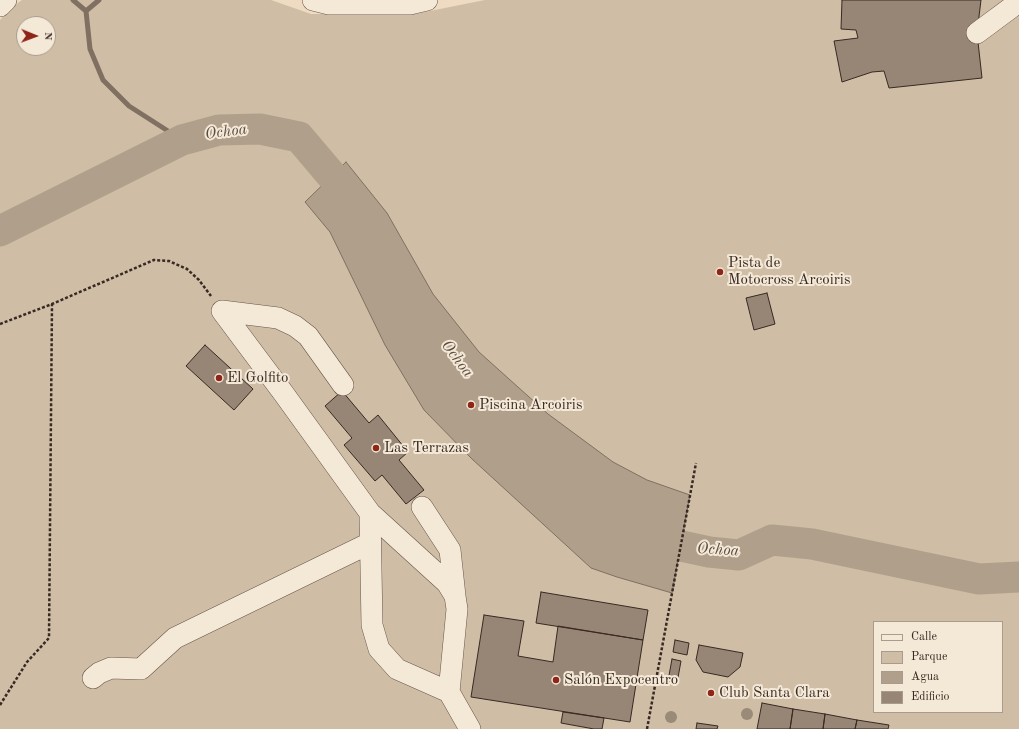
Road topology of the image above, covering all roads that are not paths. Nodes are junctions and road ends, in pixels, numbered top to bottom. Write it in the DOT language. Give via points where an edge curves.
graph roads {
  1 [pos="6,0"];
  2 [pos="313,0"];
  3 [pos="427,0"];
  4 [pos="1016,0"];
  5 [pos="0,6"];
  6 [pos="977,33"];
  7 [pos="343,385"];
  8 [pos="422,506"];
  9 [pos="370,513"];
  10 [pos="370,543"];
  11 [pos="455,596"];
  12 [pos="93,678"];
  13 [pos="449,692"];
  14 [pos="470,729"];
  1 -- 5 [label="street"];
  2 -- 3 [label="street" via="329,4 410,4"];
  4 -- 6 [label="street"];
  7 -- 9 [label="street" via="308,336 295,326 278,318 222,311"];
  8 -- 11 [label="street" via="450,550"];
  9 -- 10 [label="street"];
  9 -- 11 [label="street" via="446,583"];
  10 -- 12 [label="street" via="175,638 141,669 111,668"];
  10 -- 13 [label="street" via="372,626 379,649 397,669"];
  11 -- 13 [label="street" via="457,608"];
  13 -- 14 [label="street"];
}
